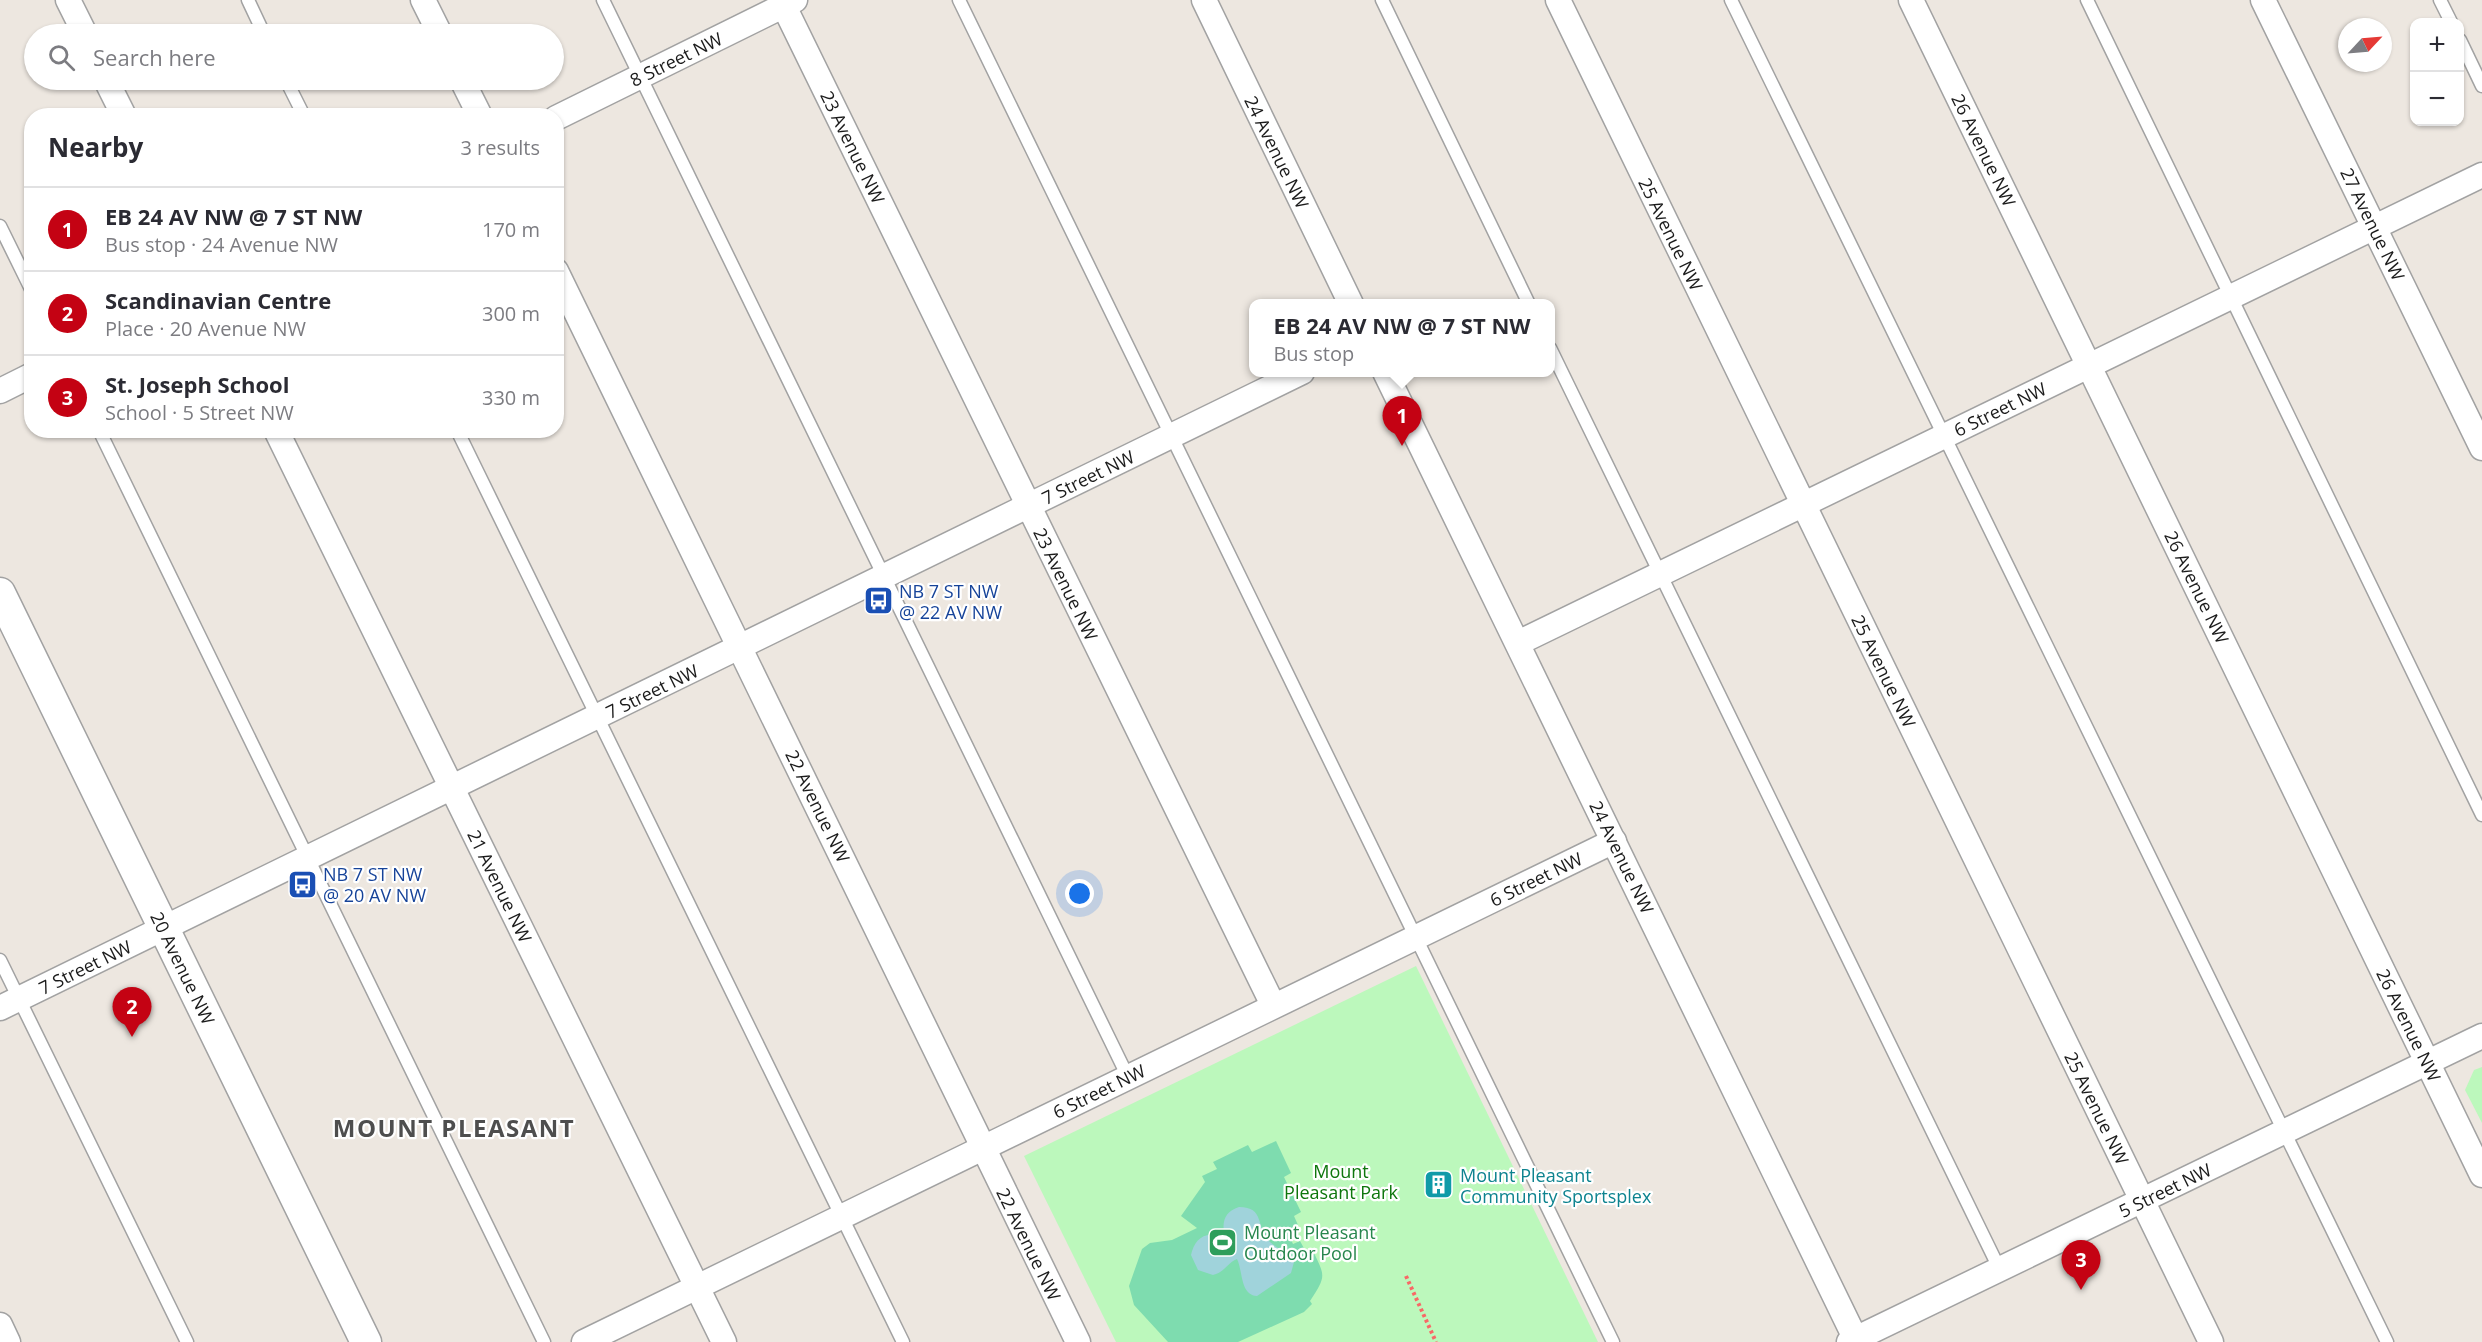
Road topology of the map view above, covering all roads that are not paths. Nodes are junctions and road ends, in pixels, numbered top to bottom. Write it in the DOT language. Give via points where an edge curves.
graph roads {
  1 [pos="68,0"];
  2 [pos="248,0"];
  3 [pos="423,0"];
  4 [pos="603,0"];
  5 [pos="959,0"];
  6 [pos="1204,0"];
  7 [pos="1382,0"];
  8 [pos="1558,0"];
  9 [pos="1731,0"];
  10 [pos="1911,0"];
  11 [pos="2087,0"];
  12 [pos="2263,0"];
  13 [pos="2439,0"];
  14 [pos="786,2"];
  15 [pos="2449,18"];
  16 [pos="80,24"];
  17 [pos="259,24"];
  18 [pos="435,24"];
  19 [pos="2464,48"];
  20 [pos="640,77"];
  21 [pos="2482,86"];
  22 [pos="111,90"];
  23 [pos="291,90"];
  24 [pos="467,90"];
  25 [pos="120,108"];
  26 [pos="300,108"];
  27 [pos="476,108"];
  28 [pos="564,114"];
  29 [pos="2482,175"];
  30 [pos="0,226"];
  31 [pos="2374,227"];
  32 [pos="24,275"];
  33 [pos="564,287"];
  34 [pos="2231,296"];
  35 [pos="1349,299"];
  36 [pos="1527,299"];
  37 [pos="1555,356"];
  38 [pos="2089,365"];
  39 [pos="1292,377"];
  40 [pos="1387,377"];
  41 [pos="24,379"];
  42 [pos="0,391"];
  43 [pos="1170,437"];
  44 [pos="1945,437"];
  45 [pos="103,438"];
  46 [pos="280,438"];
  47 [pos="461,438"];
  48 [pos="2482,448"];
  49 [pos="1028,506"];
  50 [pos="1803,506"];
  51 [pos="1660,575"];
  52 [pos="884,578"];
  53 [pos="0,593"];
  54 [pos="1518,643"];
  55 [pos="741,648"];
  56 [pos="596,718"];
  57 [pos="452,789"];
  58 [pos="2482,815"];
  59 [pos="1614,841"];
  60 [pos="308,859"];
  61 [pos="164,928"];
  62 [pos="1414,937"];
  63 [pos="0,960"];
  64 [pos="10,1004"];
  65 [pos="1273,1005"];
  66 [pos="2482,1036"];
  67 [pos="2427,1063"];
  68 [pos="1128,1077"];
  69 [pos="2284,1132"];
  70 [pos="982,1147"];
  71 [pos="2482,1175"];
  72 [pos="2143,1201"];
  73 [pos="841,1217"];
  74 [pos="2000,1270"];
  75 [pos="697,1288"];
  76 [pos="0,1325"];
  77 [pos="1854,1341"];
  78 [pos="8,1342"];
  79 [pos="187,1342"];
  80 [pos="366,1342"];
  81 [pos="544,1342"];
  82 [pos="584,1342"];
  83 [pos="723,1342"];
  84 [pos="903,1342"];
  85 [pos="1078,1342"];
  86 [pos="1613,1342"];
  87 [pos="2211,1342"];
  88 [pos="2387,1342"];
  1 -- 16 [label="street"];
  2 -- 17 [label="lane"];
  3 -- 18 [label="street"];
  4 -- 20 [label="lane"];
  5 -- 43 [label="lane"];
  6 -- 35 [label="street, 24 Avenue NW"];
  7 -- 36 [label="lane"];
  8 -- 50 [label="street, 25 Avenue NW"];
  9 -- 44 [label="lane"];
  10 -- 38 [label="street, 26 Avenue NW"];
  11 -- 34 [label="lane"];
  12 -- 31 [label="street, 27 Avenue NW"];
  13 -- 15 [label="lane"];
  14 -- 20 [label="street, 8 Street NW"];
  14 -- 49 [label="street, 23 Avenue NW"];
  19 -- 21 [label="lane"];
  20 -- 28 [label="street, 8 Street NW"];
  20 -- 52 [label="lane"];
  22 -- 25 [label="street"];
  23 -- 26 [label="lane"];
  24 -- 27 [label="street"];
  29 -- 31 [label="street, 6 Street NW"];
  30 -- 32 [label="lane"];
  31 -- 34 [label="street, 6 Street NW"];
  31 -- 48 [label="street, 27 Avenue NW"];
  33 -- 55 [label="street, 22 Avenue NW"];
  34 -- 38 [label="street, 6 Street NW"];
  34 -- 58 [label="lane"];
  37 -- 51 [label="lane"];
  38 -- 44 [label="street, 6 Street NW"];
  38 -- 67 [label="street, 26 Avenue NW"];
  39 -- 43 [label="street, 7 Street NW"];
  40 -- 54 [label="street, 24 Avenue NW"];
  41 -- 42 [label="street"];
  43 -- 49 [label="street, 7 Street NW"];
  43 -- 62 [label="lane"];
  44 -- 50 [label="street, 6 Street NW"];
  44 -- 69 [label="lane"];
  45 -- 60 [label="lane"];
  46 -- 57 [label="street, 21 Avenue NW"];
  47 -- 56 [label="lane"];
  49 -- 52 [label="street, 7 Street NW"];
  49 -- 65 [label="street, 23 Avenue NW"];
  50 -- 51 [label="street, 6 Street NW"];
  50 -- 72 [label="street, 25 Avenue NW"];
  51 -- 54 [label="street, 6 Street NW"];
  51 -- 74 [label="lane"];
  52 -- 55 [label="street, 7 Street NW"];
  52 -- 68 [label="lane"];
  53 -- 61 [label="street, 20 Avenue NW"];
  54 -- 59 [label="street, 24 Avenue NW"];
  55 -- 56 [label="street, 7 Street NW"];
  55 -- 70 [label="street, 22 Avenue NW"];
  56 -- 57 [label="street, 7 Street NW"];
  56 -- 73 [label="lane"];
  57 -- 60 [label="street, 7 Street NW"];
  57 -- 75 [label="street, 21 Avenue NW"];
  59 -- 62 [label="street, 6 Street NW"];
  59 -- 77 [label="street, 24 Avenue NW"];
  60 -- 61 [label="street, 7 Street NW"];
  60 -- 81 [label="lane"];
  61 -- 64 [label="street, 7 Street NW"];
  61 -- 80 [label="street, 20 Avenue NW"];
  62 -- 65 [label="street, 6 Street NW"];
  62 -- 86 [label="lane"];
  63 -- 64 [label="lane"];
  64 -- 79 [label="lane"];
  65 -- 68 [label="street, 6 Street NW"];
  66 -- 67 [label="street, 5 Street NW"];
  67 -- 69 [label="street, 5 Street NW"];
  67 -- 71 [label="street, 26 Avenue NW"];
  68 -- 70 [label="street, 6 Street NW"];
  69 -- 72 [label="street, 5 Street NW"];
  69 -- 88 [label="lane"];
  70 -- 73 [label="street, 6 Street NW"];
  70 -- 85 [label="street, 22 Avenue NW"];
  72 -- 74 [label="street, 5 Street NW"];
  72 -- 87 [label="street, 25 Avenue NW"];
  73 -- 75 [label="street, 6 Street NW"];
  73 -- 84 [label="lane"];
  74 -- 77 [label="street, 5 Street NW"];
  75 -- 82 [label="street, 6 Street NW"];
  75 -- 83 [label="street, 21 Avenue NW"];
  76 -- 78 [label="street"];
}
